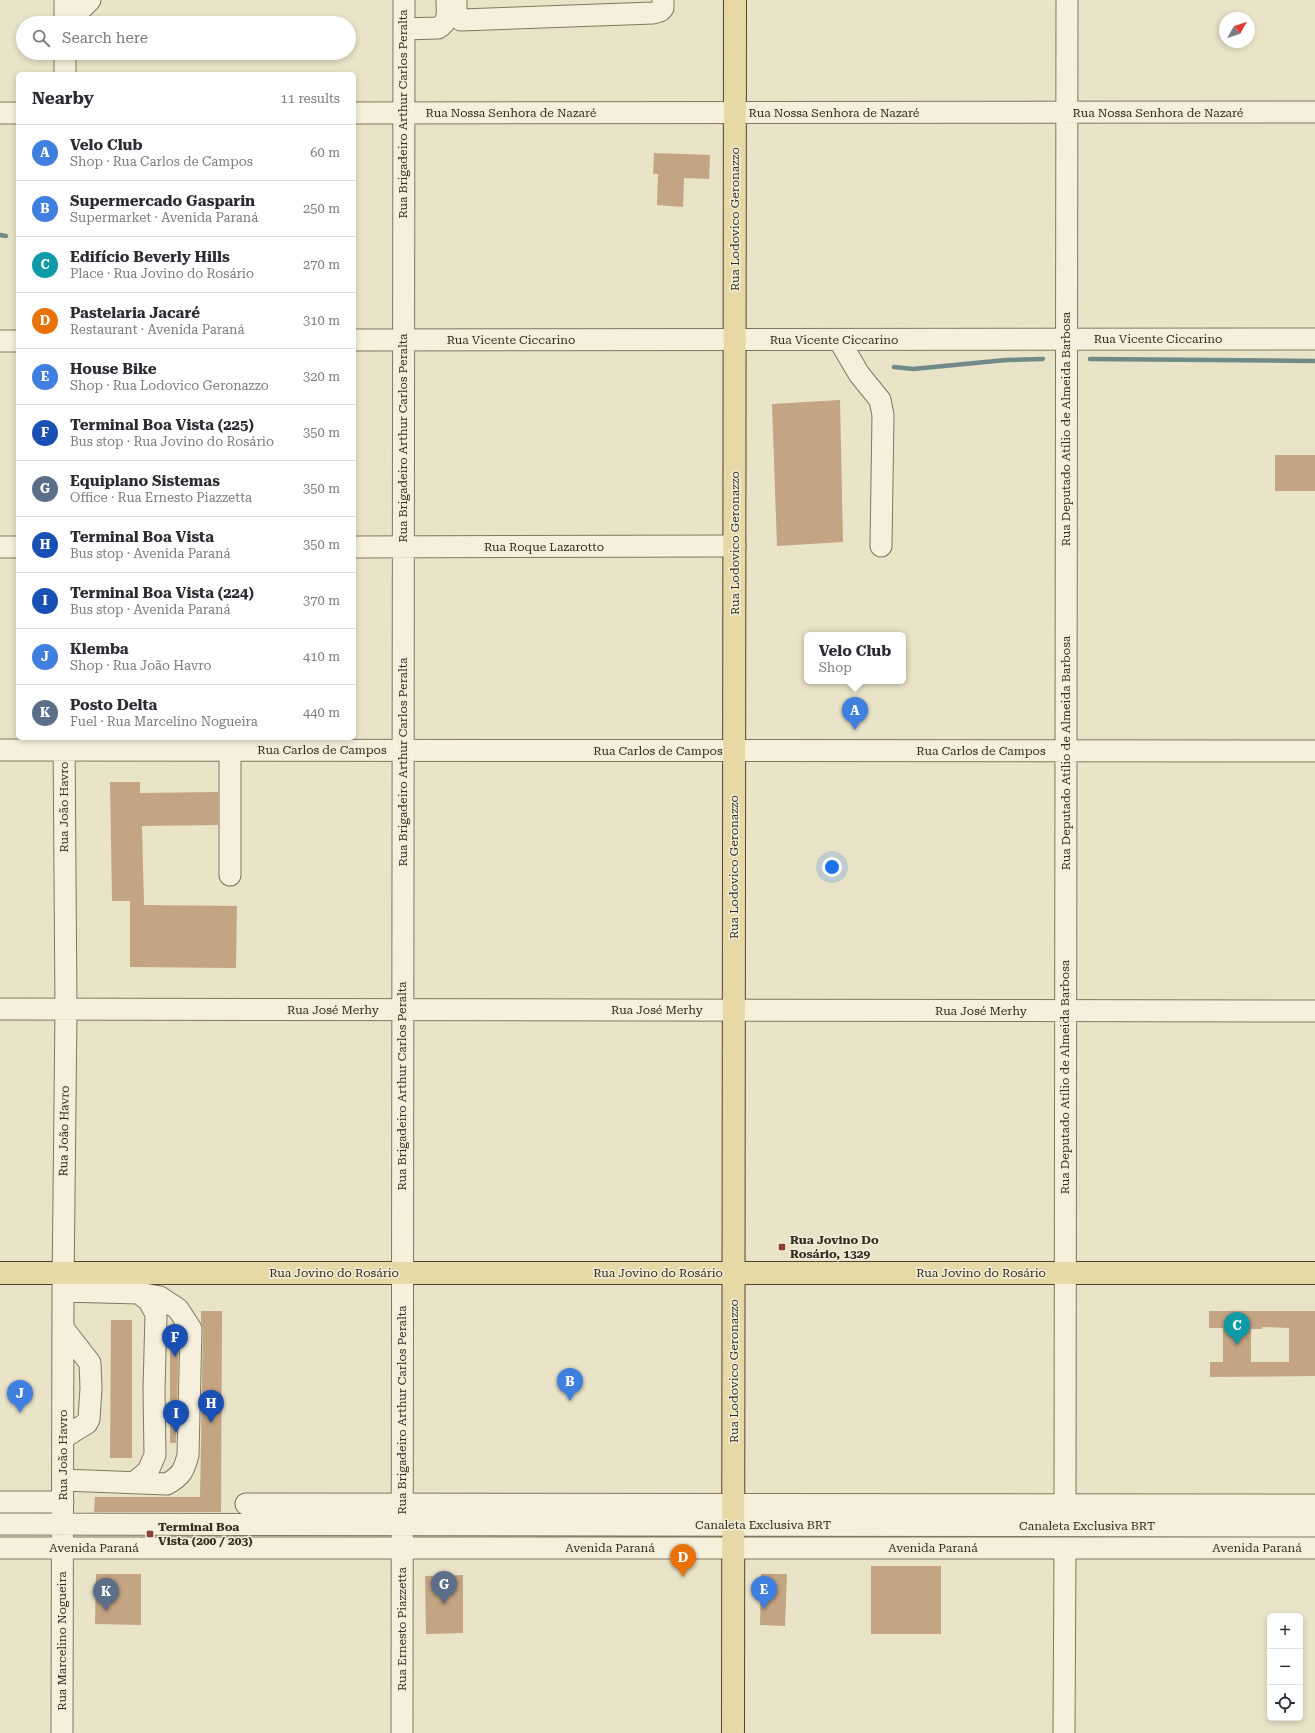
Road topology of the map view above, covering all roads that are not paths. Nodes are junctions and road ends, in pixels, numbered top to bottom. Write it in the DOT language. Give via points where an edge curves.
graph roads {
  1 [pos="65,0"];
  2 [pos="90,0"];
  3 [pos="404,0"];
  4 [pos="447,0"];
  5 [pos="456,0"];
  6 [pos="663,0"];
  7 [pos="735,0"];
  8 [pos="1067,0"];
  9 [pos="550,8"];
  10 [pos="66,16"];
  11 [pos="73,16"];
  12 [pos="404,29"];
  13 [pos="65,60"];
  14 [pos="65,72"];
  15 [pos="735,112"];
  16 [pos="1067,112"];
  17 [pos="1315,112"];
  18 [pos="0,113"];
  19 [pos="16,113"];
  20 [pos="356,113"];
  21 [pos="404,113"];
  22 [pos="1066,339"];
  23 [pos="1315,339"];
  24 [pos="356,340"];
  25 [pos="403,340"];
  26 [pos="735,340"];
  27 [pos="839,340"];
  28 [pos="0,341"];
  29 [pos="16,341"];
  30 [pos="735,546"];
  31 [pos="881,546"];
  32 [pos="0,547"];
  33 [pos="16,547"];
  34 [pos="356,547"];
  35 [pos="403,547"];
  36 [pos="64,744"];
  37 [pos="0,750"];
  38 [pos="230,750"];
  39 [pos="403,750"];
  40 [pos="734,751"];
  41 [pos="1066,751"];
  42 [pos="1315,751"];
  43 [pos="230,876"];
  44 [pos="66,1009"];
  45 [pos="0,1010"];
  46 [pos="402,1010"];
  47 [pos="734,1010"];
  48 [pos="1065,1010"];
  49 [pos="1315,1011"];
  50 [pos="0,1273"];
  51 [pos="402,1273"];
  52 [pos="734,1273"];
  53 [pos="1065,1273"];
  54 [pos="1315,1273"];
  55 [pos="63,1282"];
  56 [pos="139,1293"];
  57 [pos="63,1328"];
  58 [pos="63,1438"];
  59 [pos="63,1480"];
  60 [pos="134,1482"];
  61 [pos="0,1502"];
  62 [pos="63,1502"];
  63 [pos="246,1504"];
  64 [pos="1315,1505"];
  65 [pos="1065,1506"];
  66 [pos="402,1515"];
  67 [pos="734,1515"];
  68 [pos="0,1524"];
  69 [pos="63,1525"];
  70 [pos="1315,1526"];
  71 [pos="0,1548"];
  72 [pos="63,1548"];
  73 [pos="402,1548"];
  74 [pos="734,1548"];
  75 [pos="1065,1548"];
  76 [pos="1315,1548"];
  77 [pos="62,1733"];
  78 [pos="402,1733"];
  79 [pos="733,1733"];
  80 [pos="1064,1733"];
  1 -- 10 [label="street"];
  2 -- 11 [label="street"];
  3 -- 12 [label="street, Rua Brigadeiro Arthur Carlos Peralta"];
  4 -- 12 [label="street" via="446,21 443,25 438,28"];
  5 -- 9 [label="street" via="456,14 461,20"];
  6 -- 9 [label="street" via="663,8 653,13"];
  7 -- 15 [label="main road, Rua Lodovico Geronazzo"];
  8 -- 16 [label="street, Rua Deputado Atílio de Almeida Barbosa"];
  12 -- 21 [label="street, Rua Brigadeiro Arthur Carlos Peralta"];
  13 -- 14 [label="street"];
  15 -- 16 [label="street, Rua Nossa Senhora de Nazaré"];
  15 -- 21 [label="street, Rua Nossa Senhora de Nazaré"];
  15 -- 26 [label="main road, Rua Lodovico Geronazzo"];
  16 -- 17 [label="street, Rua Nossa Senhora de Nazaré"];
  16 -- 22 [label="street, Rua Deputado Atílio de Almeida Barbosa"];
  18 -- 19 [label="street"];
  20 -- 21 [label="street, Rua Nossa Senhora de Nazaré"];
  21 -- 25 [label="street, Rua Brigadeiro Arthur Carlos Peralta"];
  22 -- 23 [label="street, Rua Vicente Ciccarino"];
  22 -- 27 [label="street, Rua Vicente Ciccarino"];
  22 -- 41 [label="street, Rua Deputado Atílio de Almeida Barbosa"];
  24 -- 25 [label="street, Rua Vicente Ciccarino"];
  25 -- 26 [label="street, Rua Vicente Ciccarino"];
  25 -- 35 [label="street, Rua Brigadeiro Arthur Carlos Peralta"];
  26 -- 27 [label="street, Rua Vicente Ciccarino"];
  26 -- 30 [label="main road, Rua Lodovico Geronazzo"];
  27 -- 31 [label="street" via="859,374 880,400 883,415"];
  28 -- 29 [label="street"];
  30 -- 35 [label="street, Rua Roque Lazarotto"];
  30 -- 40 [label="main road, Rua Lodovico Geronazzo"];
  32 -- 33 [label="street"];
  34 -- 35 [label="street, Rua Roque Lazarotto"];
  35 -- 39 [label="street, Rua Brigadeiro Arthur Carlos Peralta"];
  36 -- 37 [label="street, Rua Carlos de Campos"];
  36 -- 38 [label="street, Rua Carlos de Campos"];
  36 -- 44 [label="street, Rua João Havro"];
  38 -- 39 [label="street, Rua Carlos de Campos"];
  38 -- 43 [label="street"];
  39 -- 40 [label="street, Rua Carlos de Campos"];
  39 -- 46 [label="street, Rua Brigadeiro Arthur Carlos Peralta"];
  40 -- 41 [label="street, Rua Carlos de Campos"];
  40 -- 47 [label="main road, Rua Lodovico Geronazzo"];
  41 -- 42 [label="street, Rua Carlos de Campos"];
  41 -- 48 [label="street, Rua Deputado Atílio de Almeida Barbosa"];
  44 -- 45 [label="street, Rua José Merhy"];
  44 -- 46 [label="street, Rua José Merhy"];
  44 -- 55 [label="street, Rua João Havro"];
  46 -- 47 [label="street, Rua José Merhy"];
  46 -- 51 [label="street, Rua Brigadeiro Arthur Carlos Peralta"];
  47 -- 48 [label="street, Rua José Merhy"];
  47 -- 52 [label="main road, Rua Lodovico Geronazzo"];
  48 -- 49 [label="street, Rua José Merhy"];
  48 -- 53 [label="street, Rua Deputado Atílio de Almeida Barbosa"];
  50 -- 55 [label="main road, Rua Jovino do Rosário"];
  51 -- 52 [label="main road, Rua Jovino do Rosário"];
  51 -- 55 [label="main road, Rua Jovino do Rosário"];
  51 -- 66 [label="street, Rua Brigadeiro Arthur Carlos Peralta"];
  52 -- 53 [label="main road, Rua Jovino do Rosário"];
  52 -- 67 [label="main road, Rua Lodovico Geronazzo"];
  53 -- 54 [label="main road, Rua Jovino do Rosário"];
  53 -- 65 [label="street, Rua Deputado Atílio de Almeida Barbosa"];
  55 -- 56 [label="street"];
  55 -- 57 [label="street, Rua João Havro"];
  56 -- 60 [label="street" via="149,1302 156,1314 155,1455 148,1471"];
  56 -- 60 [label="street" via="160,1297 178,1309 191,1329 190,1390 188,1455 185,1468 178,1477 167,1484"];
  57 -- 58 [label="street, Rua João Havro"];
  57 -- 58 [label="street" via="90,1363 91,1388 87,1423"];
  58 -- 59 [label="street, Rua João Havro"];
  59 -- 60 [label="street"];
  59 -- 62 [label="street, Rua João Havro"];
  61 -- 62 [label="street"];
  62 -- 69 [label="street, Rua João Havro"];
  63 -- 66 [label="street"];
  64 -- 65 [label="street"];
  65 -- 67 [label="street"];
  66 -- 67 [label="street, Canaleta Exclusiva BRT"];
  66 -- 69 [label="street, Canaleta Exclusiva BRT" via="211,1525"];
  66 -- 73 [label="street, Rua Ernesto Piazzetta"];
  67 -- 70 [label="street, Canaleta Exclusiva BRT"];
  67 -- 74 [label="main road, Rua Lodovico Geronazzo"];
  68 -- 69 [label="street"];
  69 -- 72 [label="street, Rua Marcelino Nogueira"];
  71 -- 72 [label="street, Avenida Paraná"];
  72 -- 73 [label="street, Avenida Paraná"];
  72 -- 77 [label="street, Rua Marcelino Nogueira"];
  73 -- 74 [label="street, Avenida Paraná"];
  73 -- 78 [label="street, Rua Ernesto Piazzetta"];
  74 -- 75 [label="street, Avenida Paraná"];
  74 -- 79 [label="main road, Rua Lodovico Geronazzo"];
  75 -- 76 [label="street, Avenida Paraná"];
  75 -- 80 [label="street"];
}
